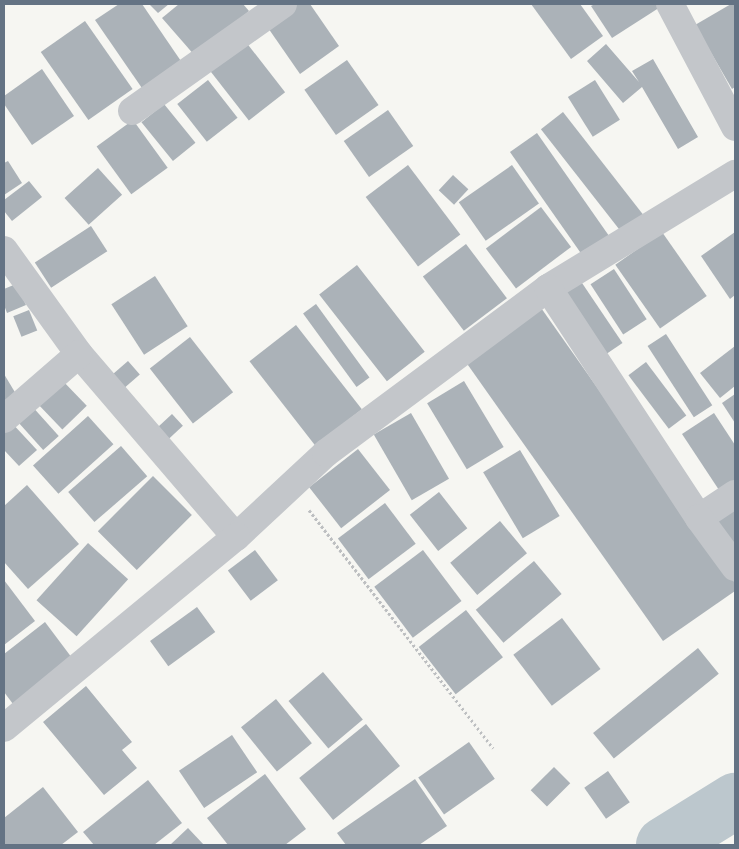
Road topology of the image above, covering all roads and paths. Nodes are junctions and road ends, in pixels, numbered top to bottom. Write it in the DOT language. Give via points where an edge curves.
graph roads {
  1 [pos="282,4"];
  2 [pos="670,4"];
  3 [pos="132,112"];
  4 [pos="735,127"];
  5 [pos="735,174"];
  6 [pos="4,250"];
  7 [pos="548,288"];
  8 [pos="79,354"];
  9 [pos="4,419"];
  10 [pos="290,486"];
  11 [pos="735,494"];
  12 [pos="699,518"];
  13 [pos="236,537"];
  14 [pos="735,567"];
  15 [pos="4,728"];
  16 [pos="493,748"];
  1 -- 3 [label="street"];
  2 -- 4 [label="street"];
  5 -- 7 [label="street"];
  6 -- 8 [label="street"];
  7 -- 10 [label="street" via="393,400"];
  7 -- 12 [label="street"];
  8 -- 9 [label="street"];
  8 -- 13 [label="street"];
  10 -- 13 [label="street"];
  10 -- 16 [label="path"];
  11 -- 12 [label="street"];
  12 -- 14 [label="street"];
  13 -- 15 [label="street"];
}
